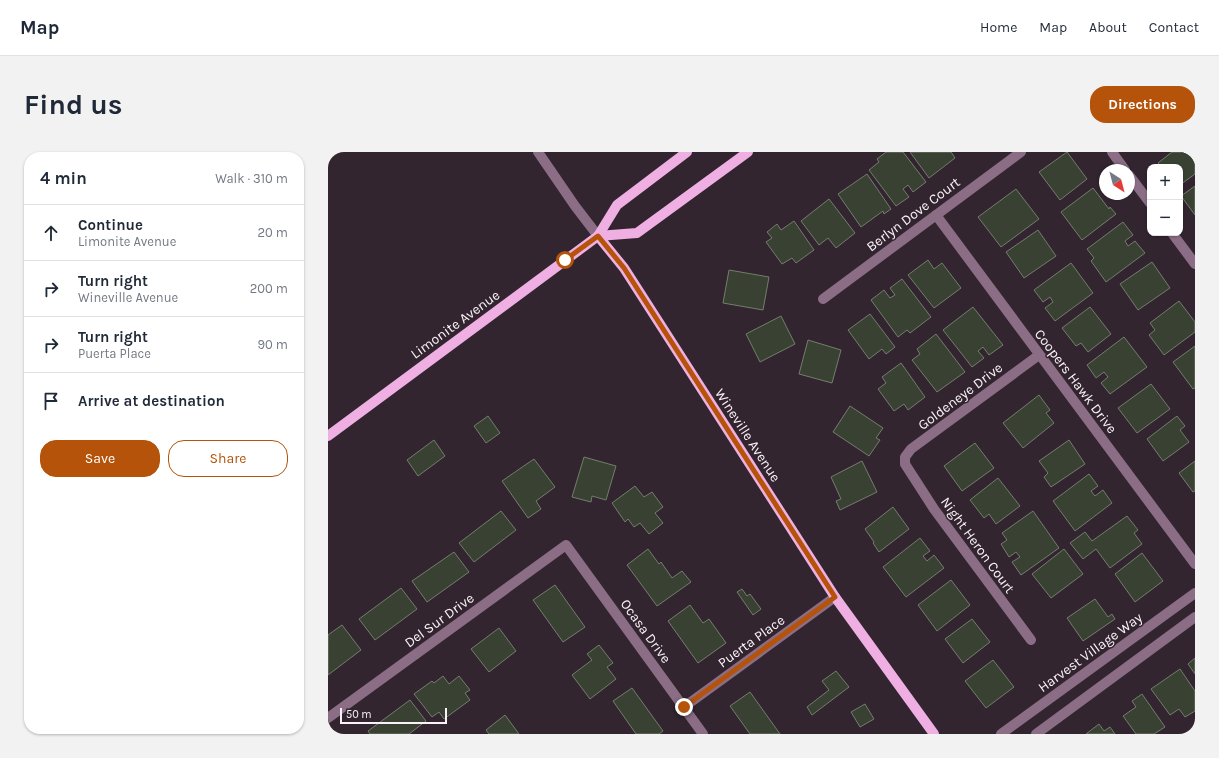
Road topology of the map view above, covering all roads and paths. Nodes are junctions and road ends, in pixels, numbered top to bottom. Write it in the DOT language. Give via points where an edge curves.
graph roads {
  1 [pos="538,152"];
  2 [pos="687,152"];
  3 [pos="748,152"];
  4 [pos="1020,152"];
  5 [pos="1112,152"];
  6 [pos="1121,164"];
  7 [pos="1135,183"];
  8 [pos="1148,200"];
  9 [pos="936,215"];
  10 [pos="598,236"];
  11 [pos="1174,236"];
  12 [pos="1195,264"];
  13 [pos="823,299"];
  14 [pos="1039,355"];
  15 [pos="328,436"];
  16 [pos="905,464"];
  17 [pos="566,545"];
  18 [pos="1195,564"];
  19 [pos="1195,593"];
  20 [pos="835,597"];
  21 [pos="1195,617"];
  22 [pos="1031,640"];
  23 [pos="684,707"];
  24 [pos="328,718"];
  25 [pos="703,734"];
  26 [pos="934,734"];
  27 [pos="1001,734"];
  28 [pos="1036,734"];
  1 -- 10 [label="street, Wineville Avenue"];
  2 -- 10 [label="main road, Limonite Avenue" via="617,205"];
  3 -- 10 [label="main road" via="637,233"];
  4 -- 9 [label="street, Berlyn Dove Court"];
  5 -- 6 [label="street"];
  7 -- 8 [label="street"];
  9 -- 13 [label="street, Berlyn Dove Court"];
  9 -- 14 [label="street, Coopers Hawk Drive"];
  10 -- 15 [label="main road, Limonite Avenue"];
  10 -- 20 [label="main road, Wineville Avenue" via="624,268"];
  11 -- 12 [label="street"];
  14 -- 16 [label="street, Goldeneye Drive" via="911,449 905,457"];
  14 -- 18 [label="street, Coopers Hawk Drive"];
  16 -- 22 [label="street, Night Heron Court" via="934,509"];
  17 -- 23 [label="street, Ocasa Drive"];
  17 -- 24 [label="street, Del Sur Drive"];
  19 -- 27 [label="street, Harvest Village Way"];
  20 -- 23 [label="street, Puerta Place"];
  20 -- 26 [label="main road, Wineville Avenue"];
  21 -- 28 [label="street"];
  23 -- 25 [label="street, Ocasa Drive"];
}
